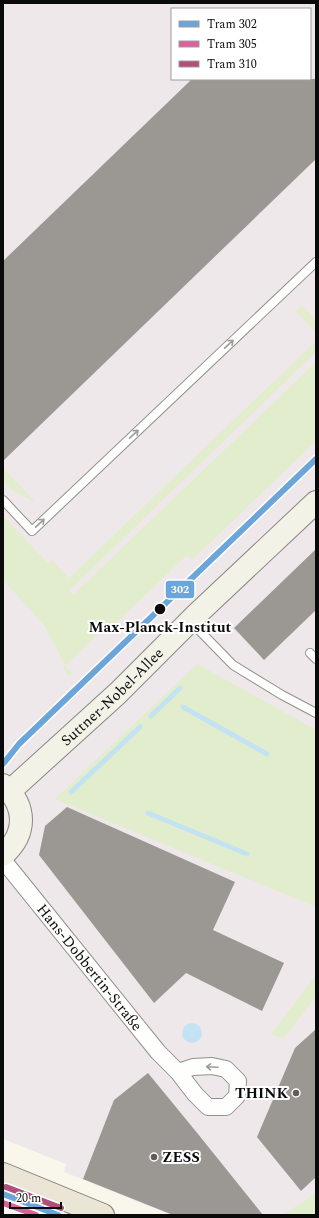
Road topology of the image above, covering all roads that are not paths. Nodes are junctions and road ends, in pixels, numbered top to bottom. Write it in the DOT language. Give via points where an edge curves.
graph roads {
  1 [pos="316,262"];
  2 [pos="3,500"];
  3 [pos="316,502"];
  4 [pos="190,621"];
  5 [pos="310,652"];
  6 [pos="316,659"];
  7 [pos="316,713"];
  8 [pos="7,788"];
  9 [pos="3,855"];
  10 [pos="3,860"];
  11 [pos="178,1072"];
  12 [pos="3,1174"];
  13 [pos="103,1215"];
  2 -- 1 [label="lane, one-way" via="32,530"];
  3 -- 4 [label="street, Suttner-Nobel-Allee"];
  4 -- 7 [label="lane" via="232,665"];
  4 -- 8 [label="street, Suttner-Nobel-Allee" via="118,693"];
  5 -- 6 [label="lane"];
  8 -- 9 [label="street, Suttner-Nobel-Allee" via="19,806 21,818 16,840"];
  10 -- 11 [label="street, Hans-Dobbertin-Straße" via="158,1052"];
  12 -- 13 [label="main road"];
}
